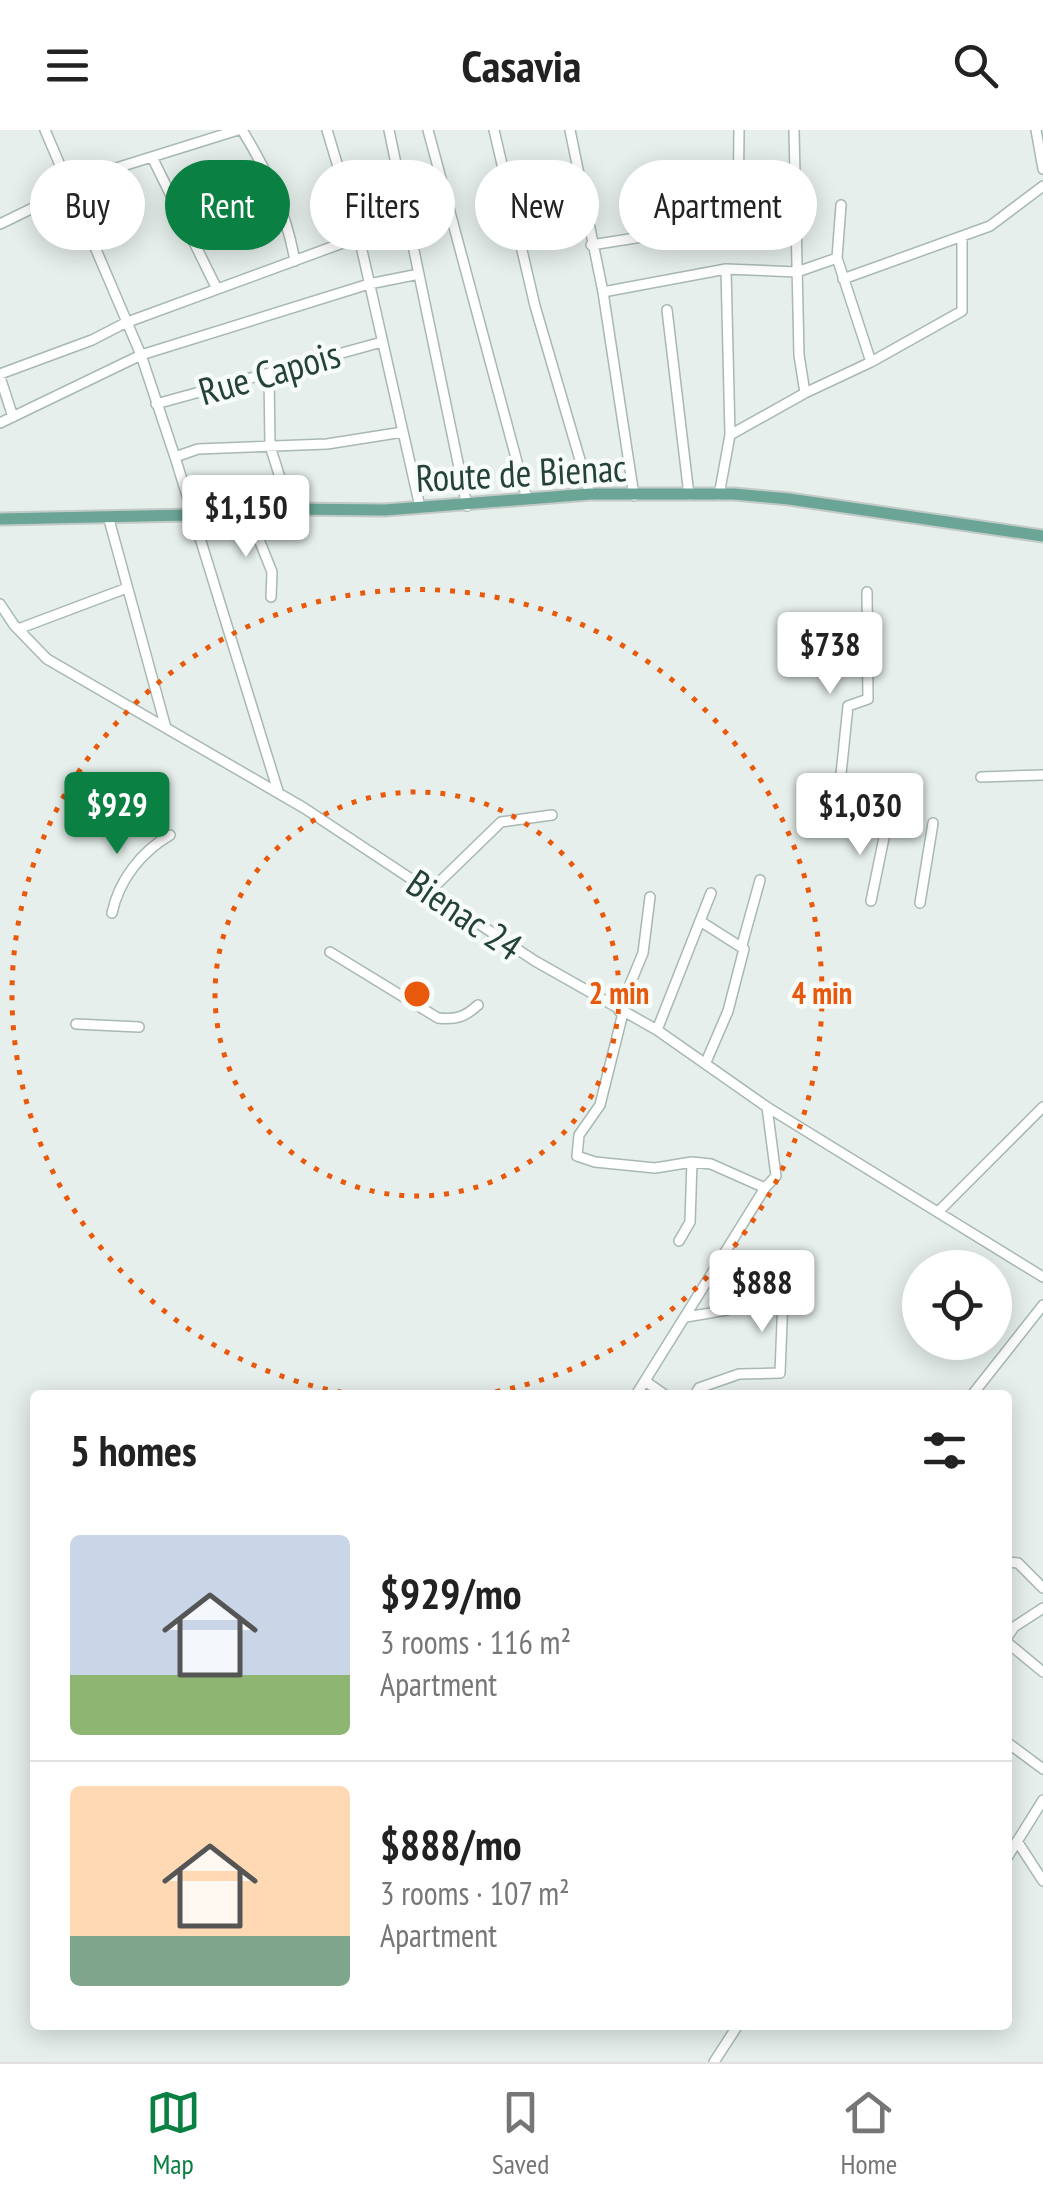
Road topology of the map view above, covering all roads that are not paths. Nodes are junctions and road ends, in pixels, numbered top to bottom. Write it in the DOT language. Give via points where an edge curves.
graph roads {
  1 [pos="44,130"];
  2 [pos="240,130"];
  3 [pos="326,130"];
  4 [pos="389,130"];
  5 [pos="428,130"];
  6 [pos="494,130"];
  7 [pos="570,130"];
  8 [pos="739,130"];
  9 [pos="794,130"];
  10 [pos="1036,130"];
  11 [pos="152,157"];
  12 [pos="58,160"];
  13 [pos="141,160"];
  14 [pos="335,160"];
  15 [pos="396,160"];
  16 [pos="575,160"];
  17 [pos="739,160"];
  18 [pos="795,160"];
  19 [pos="1043,168"];
  20 [pos="1043,186"];
  21 [pos="841,206"];
  22 [pos="30,208"];
  23 [pos="0,224"];
  24 [pos="962,238"];
  25 [pos="95,250"];
  26 [pos="326,250"];
  27 [pos="362,250"];
  28 [pos="414,250"];
  29 [pos="592,250"];
  30 [pos="797,250"];
  31 [pos="837,258"];
  32 [pos="295,261"];
  33 [pos="726,269"];
  34 [pos="797,272"];
  35 [pos="419,274"];
  36 [pos="843,279"];
  37 [pos="369,284"];
  38 [pos="216,289"];
  39 [pos="603,292"];
  40 [pos="667,310"];
  41 [pos="125,324"];
  42 [pos="382,342"];
  43 [pos="140,355"];
  44 [pos="871,362"];
  45 [pos="269,372"];
  46 [pos="0,375"];
  47 [pos="805,393"];
  48 [pos="156,404"];
  49 [pos="13,417"];
  50 [pos="0,423"];
  51 [pos="403,432"];
  52 [pos="730,435"];
  53 [pos="270,446"];
  54 [pos="176,456"];
  55 [pos="590,494"];
  56 [pos="719,494"];
  57 [pos="689,495"];
  58 [pos="634,496"];
  59 [pos="527,499"];
  60 [pos="467,506"];
  61 [pos="420,507"];
  62 [pos="290,509"];
  63 [pos="248,512"];
  64 [pos="192,513"];
  65 [pos="108,516"];
  66 [pos="0,519"];
  67 [pos="1043,536"];
  68 [pos="128,588"];
  69 [pos="867,592"];
  70 [pos="271,597"];
  71 [pos="0,604"];
  72 [pos="18,629"];
  73 [pos="166,728"];
  74 [pos="1043,775"];
  75 [pos="981,777"];
  76 [pos="279,793"];
  77 [pos="837,814"];
  78 [pos="552,815"];
  79 [pos="887,823"];
  80 [pos="933,823"];
  81 [pos="170,836"];
  82 [pos="760,880"];
  83 [pos="431,890"];
  84 [pos="711,893"];
  85 [pos="650,897"];
  86 [pos="871,901"];
  87 [pos="920,903"];
  88 [pos="112,913"];
  89 [pos="700,921"];
  90 [pos="742,946"];
  91 [pos="330,952"];
  92 [pos="478,1005"];
  93 [pos="621,1012"];
  94 [pos="76,1024"];
  95 [pos="139,1028"];
  96 [pos="657,1030"];
  97 [pos="706,1062"];
  98 [pos="768,1106"];
  99 [pos="1043,1106"];
  100 [pos="692,1162"];
  101 [pos="765,1188"];
  102 [pos="938,1212"];
  103 [pos="679,1241"];
  104 [pos="1041,1273"];
  105 [pos="1043,1304"];
  106 [pos="686,1317"];
  107 [pos="644,1381"];
  108 [pos="639,1390"];
  109 [pos="657,1390"];
  110 [pos="698,1390"];
  111 [pos="976,1390"];
  112 [pos="1012,1562"];
  113 [pos="1043,1588"];
  114 [pos="1043,1608"];
  115 [pos="1012,1630"];
  116 [pos="1012,1646"];
  117 [pos="1043,1672"];
  118 [pos="1012,1746"];
  119 [pos="1043,1769"];
  120 [pos="1043,1800"];
  121 [pos="1017,1841"];
  122 [pos="1012,1849"];
  123 [pos="1043,1880"];
  124 [pos="735,2030"];
  125 [pos="714,2062"];
  1 -- 12 [label="street"];
  2 -- 11 [label="street"];
  2 -- 32 [label="street" via="269,172"];
  3 -- 14 [label="street"];
  4 -- 15 [label="street"];
  5 -- 59 [label="street"];
  6 -- 55 [label="street" via="535,306"];
  7 -- 16 [label="street"];
  8 -- 17 [label="street"];
  9 -- 18 [label="street"];
  10 -- 19 [label="street"];
  11 -- 13 [label="street"];
  11 -- 38 [label="street"];
  20 -- 24 [label="street" via="1004,218"];
  21 -- 31 [label="street"];
  22 -- 23 [label="street"];
  24 -- 36 [label="street"];
  24 -- 44 [label="street" via="962,310"];
  25 -- 41 [label="street"];
  26 -- 32 [label="street"];
  27 -- 37 [label="street"];
  28 -- 35 [label="street"];
  29 -- 39 [label="street"];
  30 -- 34 [label="street"];
  31 -- 34 [label="street"];
  31 -- 36 [label="street"];
  32 -- 38 [label="street"];
  33 -- 34 [label="street"];
  33 -- 39 [label="street"];
  33 -- 52 [label="street"];
  34 -- 47 [label="street"];
  35 -- 37 [label="street"];
  35 -- 60 [label="street"];
  36 -- 44 [label="street"];
  37 -- 42 [label="street"];
  37 -- 43 [label="street"];
  38 -- 41 [label="street"];
  39 -- 58 [label="street"];
  40 -- 57 [label="street"];
  41 -- 43 [label="street"];
  41 -- 46 [label="street"];
  42 -- 45 [label="street, Rue Capois"];
  42 -- 51 [label="street"];
  43 -- 48 [label="street"];
  43 -- 49 [label="street"];
  44 -- 47 [label="street"];
  45 -- 48 [label="street, Rue Capois"];
  45 -- 53 [label="street"];
  46 -- 49 [label="street"];
  47 -- 52 [label="street"];
  48 -- 54 [label="street"];
  49 -- 50 [label="street"];
  51 -- 53 [label="street"];
  51 -- 61 [label="street"];
  52 -- 56 [label="street"];
  53 -- 54 [label="street"];
  53 -- 62 [label="street"];
  54 -- 64 [label="street"];
  55 -- 58 [label="main road, Route de Bienac"];
  55 -- 59 [label="main road, Route de Bienac"];
  56 -- 57 [label="main road, Route de Bienac"];
  56 -- 67 [label="main road, Route de Bienac" via="789,498"];
  57 -- 58 [label="main road, Route de Bienac"];
  59 -- 60 [label="main road, Route de Bienac"];
  60 -- 61 [label="main road, Route de Bienac"];
  61 -- 62 [label="main road, Route de Bienac"];
  62 -- 63 [label="main road, Route de Bienac"];
  63 -- 64 [label="main road, Route de Bienac"];
  63 -- 70 [label="street" via="272,572"];
  64 -- 65 [label="main road, Route de Bienac"];
  64 -- 76 [label="street"];
  65 -- 66 [label="main road, Route de Bienac"];
  65 -- 68 [label="street"];
  68 -- 72 [label="street"];
  68 -- 73 [label="street"];
  69 -- 77 [label="street" via="868,698 848,706"];
  71 -- 72 [label="street, Bienac 24"];
  72 -- 73 [label="street, Bienac 24" via="47,659"];
  73 -- 76 [label="street, Bienac 24"];
  74 -- 75 [label="street"];
  76 -- 83 [label="street, Bienac 24"];
  78 -- 83 [label="street" via="501,822"];
  79 -- 86 [label="street"];
  80 -- 87 [label="street"];
  81 -- 88 [label="street" via="149,848 128,874"];
  82 -- 90 [label="street"];
  83 -- 93 [label="street, Bienac 24"];
  84 -- 89 [label="street"];
  85 -- 93 [label="street" via="643,952"];
  89 -- 90 [label="street"];
  89 -- 96 [label="street"];
  90 -- 97 [label="street" via="728,1012"];
  91 -- 92 [label="street" via="438,1018 452,1020"];
  93 -- 96 [label="street, Bienac 24"];
  93 -- 100 [label="street" via="600,1105 580,1135 577,1156 655,1168"];
  94 -- 95 [label="street"];
  96 -- 97 [label="street, Bienac 24"];
  97 -- 98 [label="street, Bienac 24"];
  98 -- 101 [label="street" via="776,1176"];
  98 -- 102 [label="street, Bienac 24"];
  99 -- 102 [label="street"];
  100 -- 101 [label="street"];
  100 -- 103 [label="street" via="690,1222"];
  101 -- 106 [label="street"];
  102 -- 104 [label="street, Bienac 24"];
  105 -- 111 [label="street"];
  106 -- 107 [label="street"];
  106 -- 110 [label="street" via="783,1298 780,1374 739,1374"];
  107 -- 108 [label="street"];
  107 -- 109 [label="street"];
  112 -- 113 [label="street"];
  114 -- 115 [label="street"];
  116 -- 117 [label="street"];
  118 -- 119 [label="street"];
  120 -- 121 [label="street"];
  121 -- 122 [label="street"];
  121 -- 123 [label="street"];
  124 -- 125 [label="street"];
}
